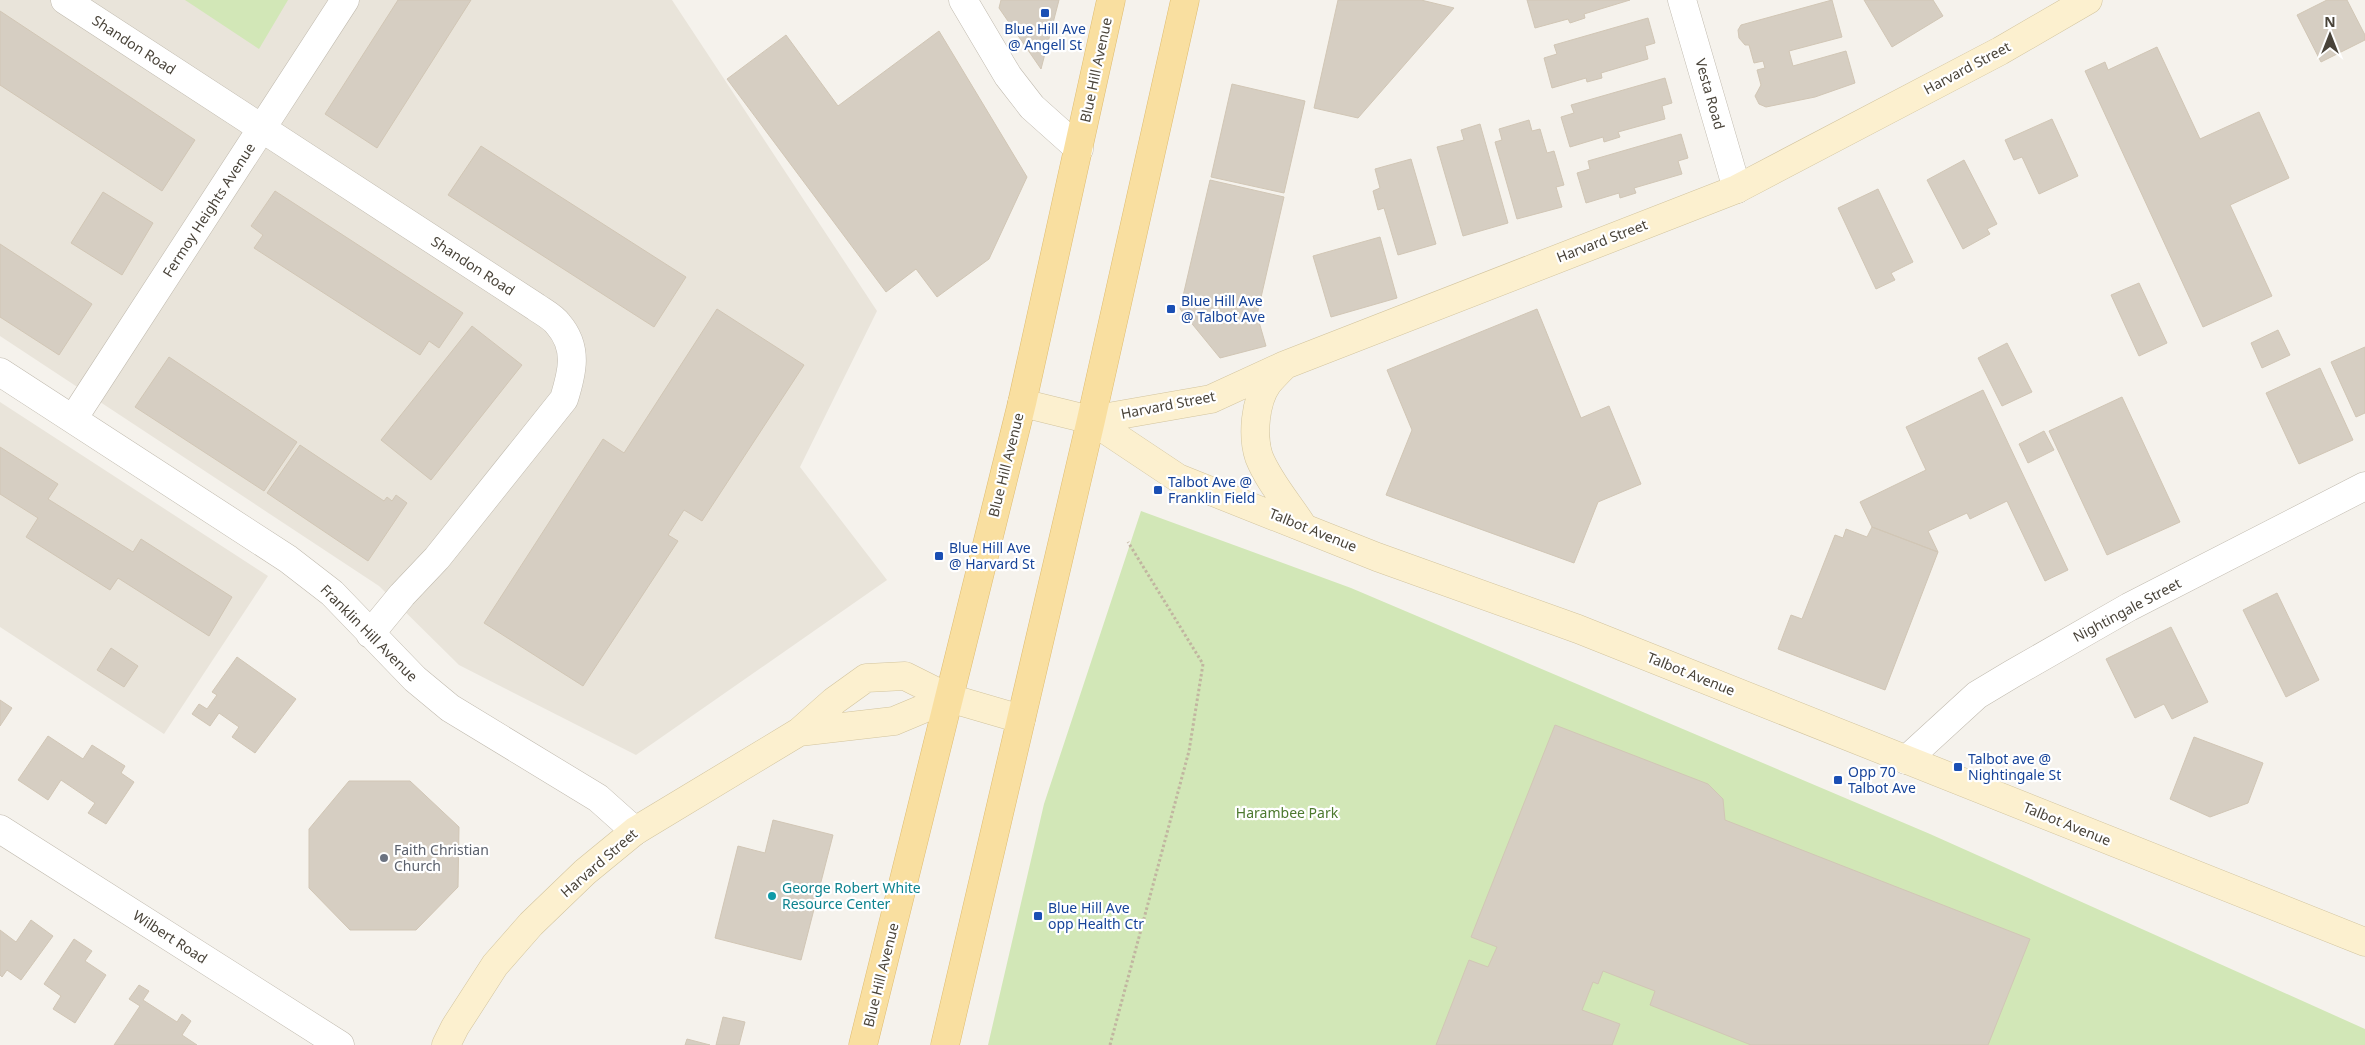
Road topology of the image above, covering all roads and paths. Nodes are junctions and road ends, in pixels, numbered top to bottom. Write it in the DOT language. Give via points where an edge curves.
graph roads {
  1 [pos="65,0"];
  2 [pos="345,0"];
  3 [pos="963,0"];
  4 [pos="1111,0"];
  5 [pos="1185,0"];
  6 [pos="1682,0"];
  7 [pos="2088,0"];
  8 [pos="261,129"];
  9 [pos="1079,149"];
  10 [pos="1737,189"];
  11 [pos="1285,365"];
  12 [pos="0,372"];
  13 [pos="1022,404"];
  14 [pos="73,419"];
  15 [pos="1091,420"];
  16 [pos="2365,486"];
  17 [pos="1302,525"];
  18 [pos="1128,542"];
  19 [pos="370,634"];
  20 [pos="949,698"];
  21 [pos="1020,719"];
  22 [pos="799,732"];
  23 [pos="1906,760"];
  24 [pos="0,828"];
  25 [pos="635,831"];
  26 [pos="2365,942"];
  27 [pos="340,1045"];
  28 [pos="446,1045"];
  29 [pos="864,1045"];
  30 [pos="945,1045"];
  31 [pos="1110,1045"];
  1 -- 8 [label="street, Shandon Road"];
  2 -- 8 [label="street, Fermoy Heights Avenue"];
  3 -- 9 [label="street" via="1008,76 1032,107"];
  4 -- 9 [label="main road, Blue Hill Avenue"];
  5 -- 15 [label="main road"];
  6 -- 10 [label="street, Vesta Road"];
  7 -- 10 [label="main road, Harvard Street" via="2000,51"];
  8 -- 14 [label="street, Fermoy Heights Avenue"];
  8 -- 19 [label="street, Shandon Road" via="536,307 558,324 570,344 573,368 564,399 436,558"];
  9 -- 13 [label="main road, Blue Hill Avenue"];
  10 -- 11 [label="main road, Harvard Street"];
  11 -- 15 [label="main road, Harvard Street" via="1211,399"];
  11 -- 17 [label="main road" via="1267,384 1259,405 1255,433 1259,456"];
  12 -- 14 [label="street, Franklin Hill Avenue"];
  13 -- 15 [label="main road, Talbot Avenue"];
  13 -- 20 [label="main road, Blue Hill Avenue"];
  14 -- 19 [label="street, Franklin Hill Avenue" via="288,559 332,593"];
  15 -- 17 [label="main road, Talbot Avenue" via="1178,478"];
  15 -- 21 [label="main road"];
  16 -- 23 [label="street, Nightingale Street" via="2129,607 2012,674 1978,695"];
  17 -- 23 [label="main road, Talbot Avenue" via="1377,557 1578,629"];
  18 -- 31 [label="path" via="1203,664 1189,751"];
  19 -- 25 [label="street, Franklin Hill Avenue" via="450,708 598,798"];
  20 -- 21 [label="main road, Harvard Street"];
  20 -- 22 [label="main road, Harvard Street" via="894,721"];
  20 -- 22 [label="main road, Harvard Street" via="905,676 866,678"];
  20 -- 29 [label="main road, Blue Hill Avenue"];
  21 -- 30 [label="main road"];
  22 -- 25 [label="main road, Harvard Street"];
  23 -- 26 [label="main road, Talbot Avenue"];
  24 -- 27 [label="street, Wilbert Road"];
  25 -- 28 [label="main road, Harvard Street" via="531,924 495,965"];
}
